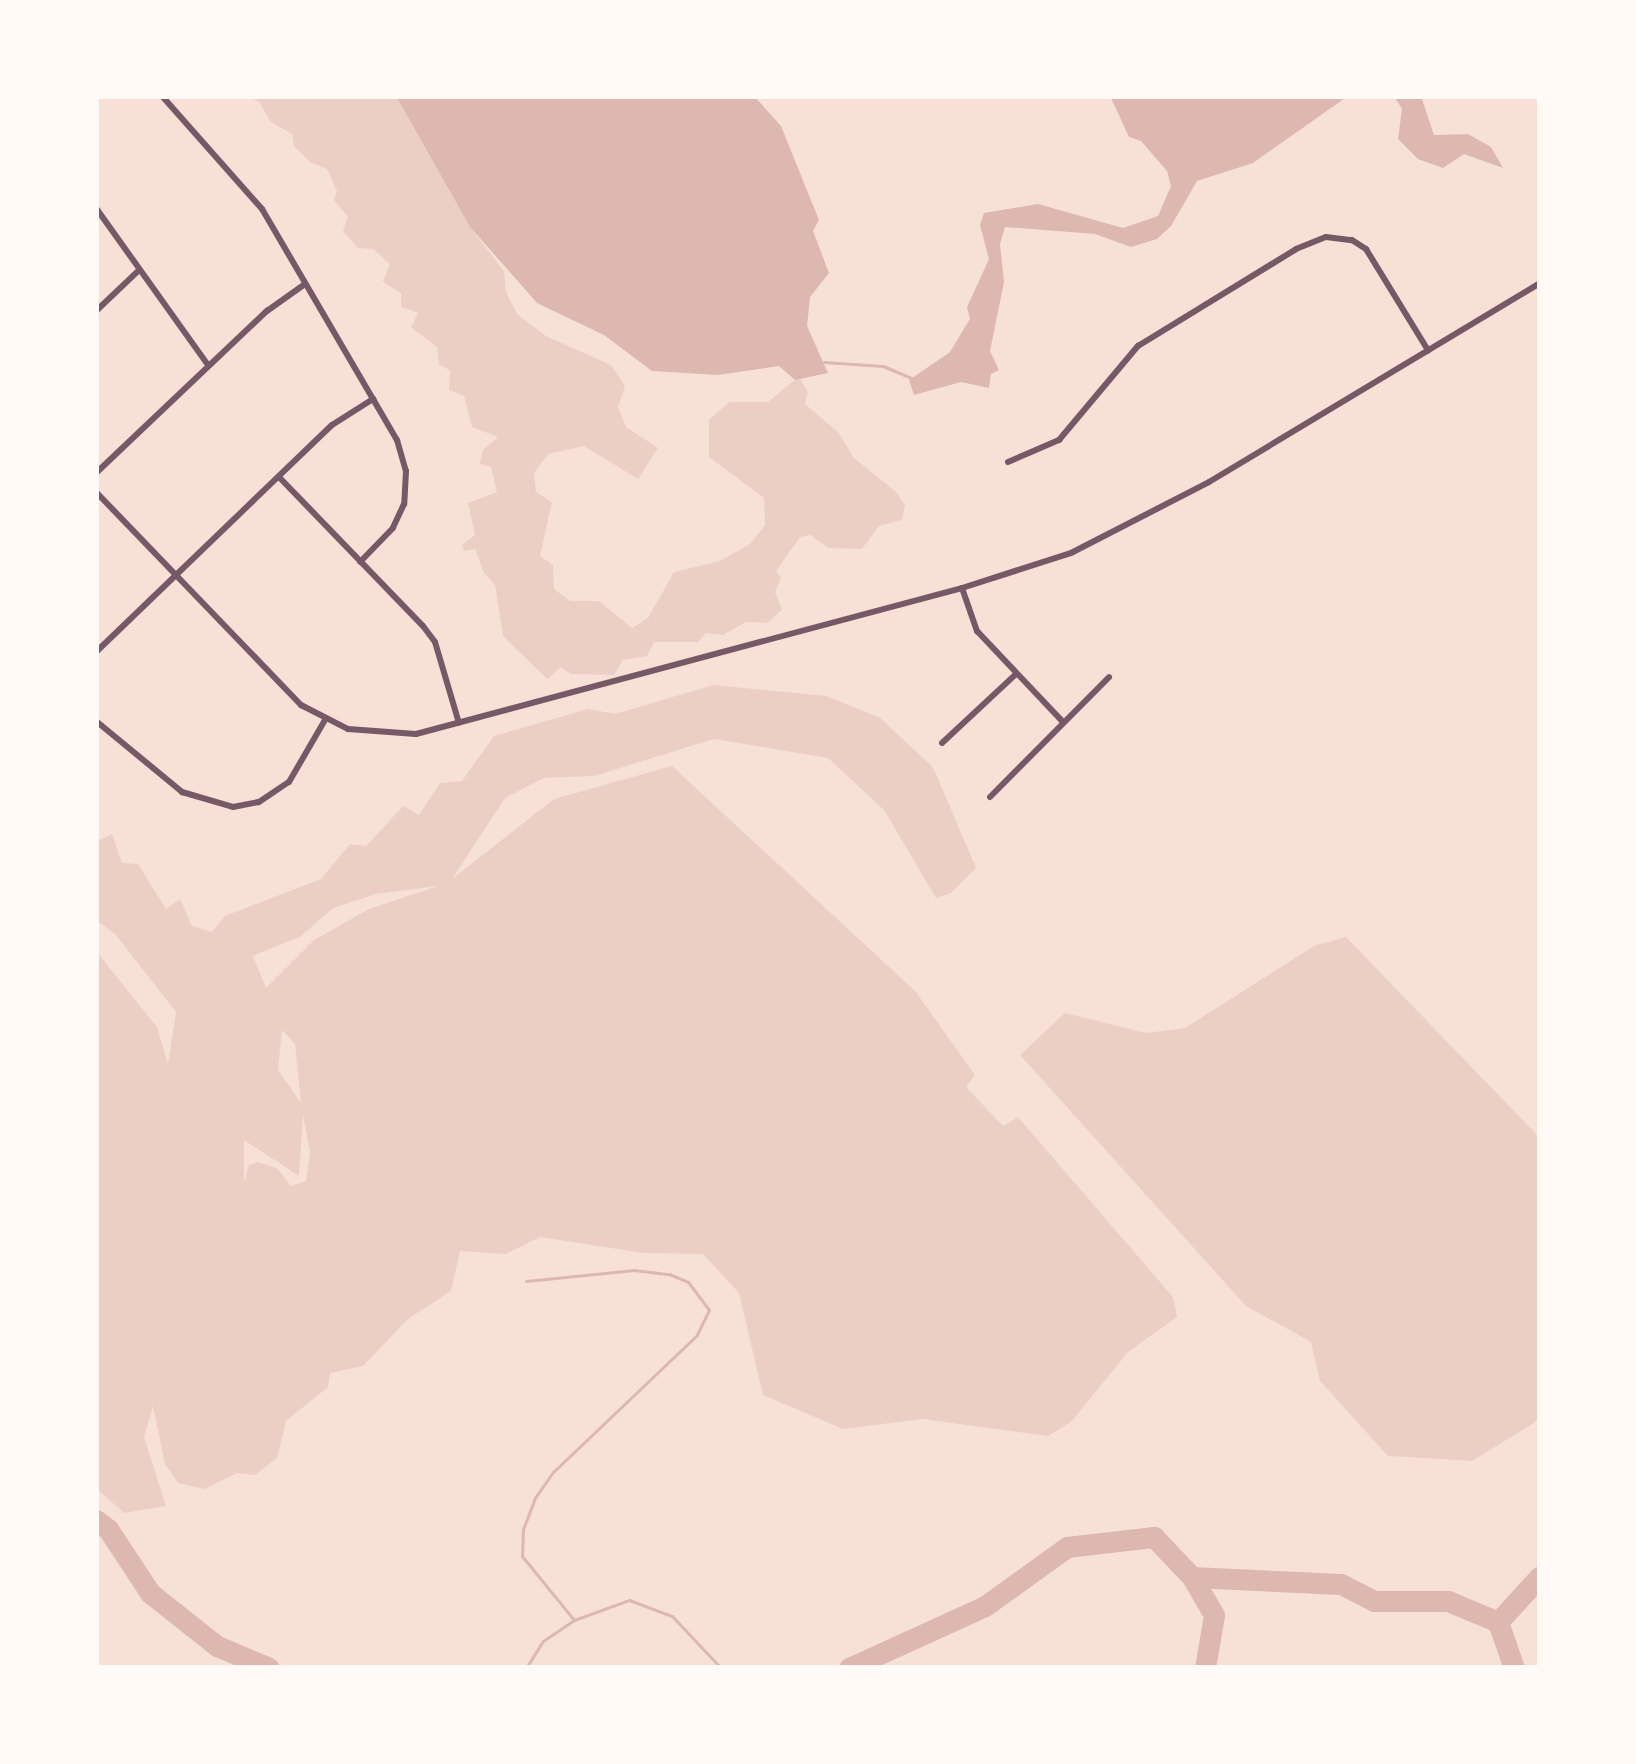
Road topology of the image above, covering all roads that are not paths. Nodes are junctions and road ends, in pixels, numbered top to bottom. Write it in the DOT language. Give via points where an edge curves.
graph roads {
  1 [pos="162,96"];
  2 [pos="96,208"];
  3 [pos="140,270"];
  4 [pos="1540,283"];
  5 [pos="304,284"];
  6 [pos="96,311"];
  7 [pos="1428,350"];
  8 [pos="208,365"];
  9 [pos="373,399"];
  10 [pos="1008,462"];
  11 [pos="96,473"];
  12 [pos="279,477"];
  13 [pos="96,492"];
  14 [pos="360,562"];
  15 [pos="174,575"];
  16 [pos="962,587"];
  17 [pos="96,652"];
  18 [pos="1016,674"];
  19 [pos="1109,677"];
  20 [pos="325,720"];
  21 [pos="96,721"];
  22 [pos="1063,722"];
  23 [pos="459,724"];
  24 [pos="942,743"];
  25 [pos="990,797"];
  1 -- 5 [label="street" via="262,209"];
  2 -- 3 [label="street"];
  3 -- 6 [label="street"];
  3 -- 8 [label="street"];
  4 -- 7 [label="street"];
  5 -- 8 [label="street"];
  5 -- 9 [label="street"];
  7 -- 10 [label="street" via="1366,250 1344,238 1317,239 1138,346 1059,440"];
  7 -- 16 [label="street" via="1117,532"];
  8 -- 11 [label="street"];
  9 -- 12 [label="street" via="332,425"];
  9 -- 14 [label="street" via="404,459 406,494 393,528"];
  12 -- 14 [label="street"];
  12 -- 15 [label="street"];
  13 -- 15 [label="street"];
  14 -- 23 [label="street" via="434,642"];
  15 -- 17 [label="street"];
  15 -- 20 [label="street" via="278,685"];
  16 -- 18 [label="street" via="977,631"];
  16 -- 23 [label="street"];
  18 -- 22 [label="street"];
  18 -- 24 [label="street"];
  19 -- 22 [label="street"];
  20 -- 21 [label="street" via="290,782 259,802 232,807 182,792"];
  20 -- 23 [label="street" via="399,736"];
  22 -- 25 [label="street"];
}
